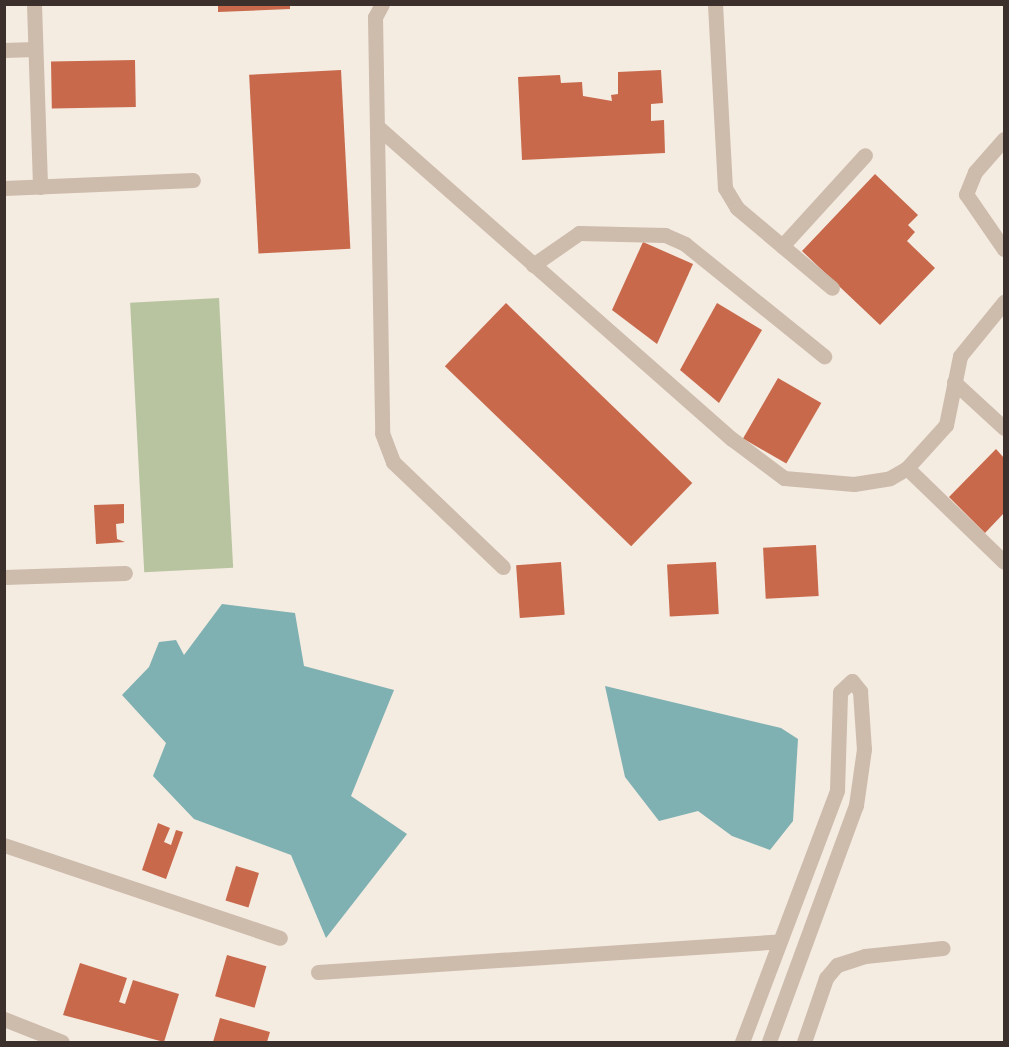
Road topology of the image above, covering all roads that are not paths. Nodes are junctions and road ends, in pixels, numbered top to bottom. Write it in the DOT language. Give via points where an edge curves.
graph roads {
  1 [pos="34,4"];
  2 [pos="381,4"];
  3 [pos="715,4"];
  4 [pos="35,49"];
  5 [pos="4,50"];
  6 [pos="380,129"];
  7 [pos="1005,139"];
  8 [pos="865,155"];
  9 [pos="193,180"];
  10 [pos="40,187"];
  11 [pos="4,188"];
  12 [pos="782,246"];
  13 [pos="1005,249"];
  14 [pos="534,265"];
  15 [pos="832,288"];
  16 [pos="1005,302"];
  17 [pos="824,356"];
  18 [pos="954,382"];
  19 [pos="1005,428"];
  20 [pos="907,468"];
  21 [pos="1005,562"];
  22 [pos="503,567"];
  23 [pos="125,573"];
  24 [pos="4,577"];
  25 [pos="4,845"];
  26 [pos="280,938"];
  27 [pos="779,941"];
  28 [pos="943,948"];
  29 [pos="318,972"];
  30 [pos="4,1019"];
  31 [pos="62,1042"];
  32 [pos="742,1042"];
  33 [pos="769,1042"];
  34 [pos="804,1042"];
  1 -- 4 [label="street"];
  2 -- 6 [label="street" via="375,16"];
  3 -- 12 [label="street" via="722,176 737,208"];
  4 -- 5 [label="street"];
  4 -- 10 [label="street"];
  6 -- 14 [label="street"];
  6 -- 22 [label="street" via="385,446 393,462"];
  7 -- 13 [label="street" via="966,190 967,200"];
  8 -- 12 [label="street"];
  9 -- 10 [label="street"];
  10 -- 11 [label="street"];
  12 -- 15 [label="street"];
  14 -- 17 [label="street" via="579,233 665,235 685,244"];
  14 -- 20 [label="street" via="784,478 854,484 890,478"];
  16 -- 18 [label="street" via="960,356"];
  18 -- 19 [label="street"];
  18 -- 20 [label="street" via="946,425"];
  20 -- 21 [label="street"];
  23 -- 24 [label="street"];
  25 -- 26 [label="street"];
  27 -- 29 [label="street"];
  27 -- 32 [label="street"];
  27 -- 33 [label="street" via="837,790 840,692 852,681 860,691 864,749 856,805"];
  28 -- 34 [label="street" via="865,956 837,965 826,978"];
  30 -- 31 [label="street"];
}
